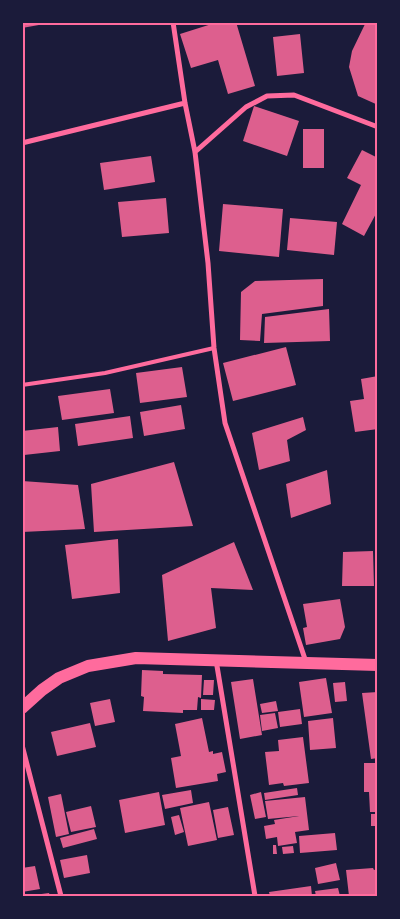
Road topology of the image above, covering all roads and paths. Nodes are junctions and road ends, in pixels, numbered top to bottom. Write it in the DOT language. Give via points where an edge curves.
graph roads {
  1 [pos="173,22"];
  2 [pos="185,103"];
  3 [pos="378,127"];
  4 [pos="22,143"];
  5 [pos="195,152"];
  6 [pos="214,348"];
  7 [pos="22,385"];
  8 [pos="216,660"];
  9 [pos="307,663"];
  10 [pos="378,665"];
  11 [pos="22,708"];
  12 [pos="22,745"];
  13 [pos="61,896"];
  14 [pos="255,896"];
  1 -- 2 [label="street"];
  2 -- 4 [label="street"];
  2 -- 5 [label="street"];
  3 -- 5 [label="street" via="294,95 267,96 246,107"];
  5 -- 6 [label="street"];
  6 -- 7 [label="lane" via="105,373"];
  6 -- 9 [label="street" via="225,423"];
  8 -- 9 [label="main road"];
  8 -- 11 [label="main road" via="136,658 88,666 59,678"];
  8 -- 14 [label="street"];
  9 -- 10 [label="main road"];
  12 -- 13 [label="street"];
}
